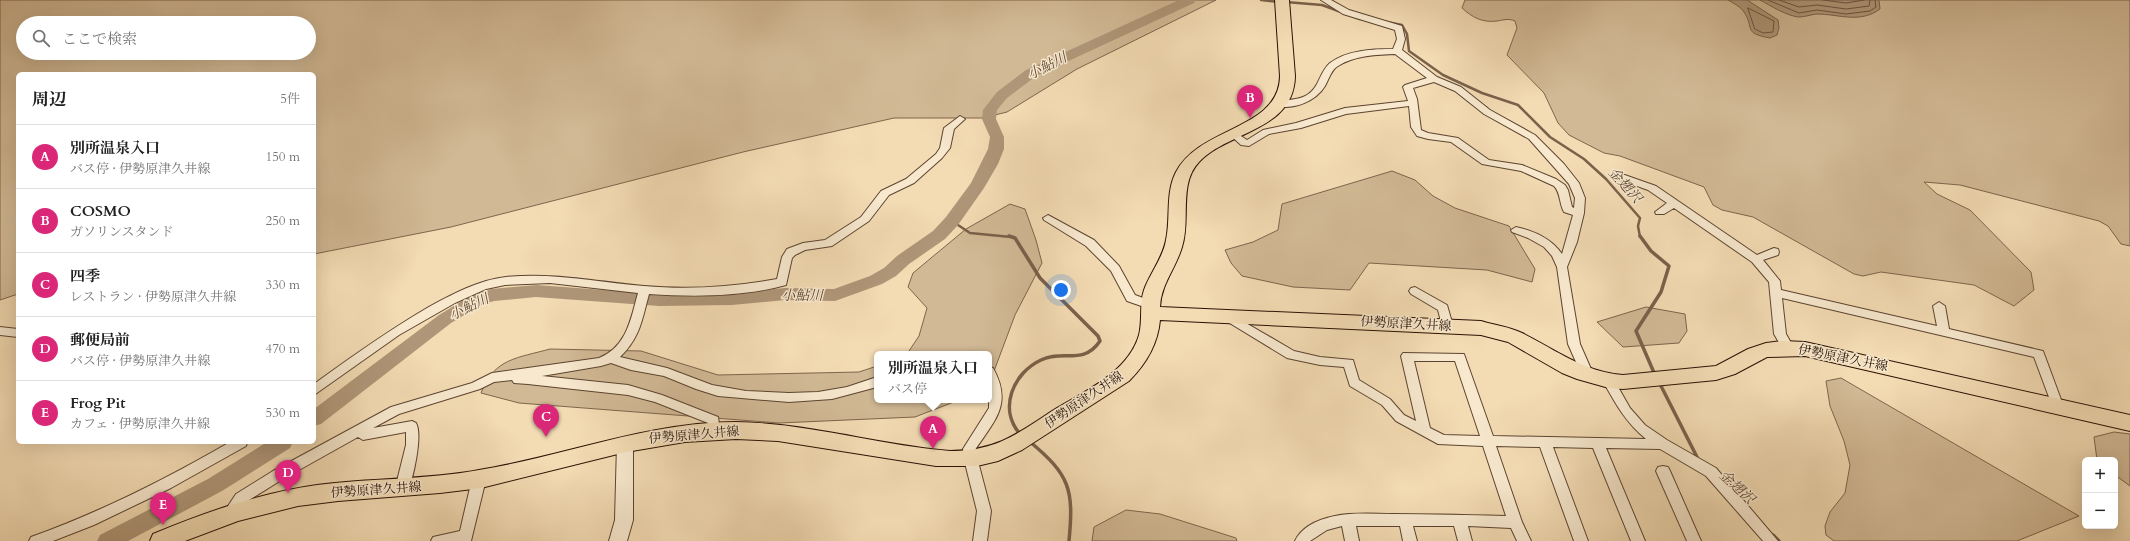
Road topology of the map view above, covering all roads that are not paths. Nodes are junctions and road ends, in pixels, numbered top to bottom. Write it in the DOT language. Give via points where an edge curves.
graph roads {
  1 [pos="1325,0"];
  2 [pos="1336,2"];
  3 [pos="1282,3"];
  4 [pos="1371,10"];
  5 [pos="1343,18"];
  6 [pos="1373,21"];
  7 [pos="1397,51"];
  8 [pos="1434,79"];
  9 [pos="1413,103"];
  10 [pos="1280,104"];
  11 [pos="960,120"];
  12 [pos="1235,135"];
  13 [pos="1619,176"];
  14 [pos="1674,203"];
  15 [pos="1660,212"];
  16 [pos="1579,213"];
  17 [pos="1048,218"];
  18 [pos="1516,230"];
  19 [pos="1774,252"];
  20 [pos="1756,259"];
  21 [pos="1562,267"];
  22 [pos="645,290"];
  23 [pos="1415,291"];
  24 [pos="1775,293"];
  25 [pos="1939,306"];
  26 [pos="1151,309"];
  27 [pos="1226,316"];
  28 [pos="1447,326"];
  29 [pos="0,331"];
  30 [pos="1944,332"];
  31 [pos="16,333"];
  32 [pos="1788,348"];
  33 [pos="611,358"];
  34 [pos="1584,374"];
  35 [pos="992,377"];
  36 [pos="1609,381"];
  37 [pos="874,383"];
  38 [pos="476,386"];
  39 [pos="316,389"];
  40 [pos="2057,405"];
  41 [pos="2130,423"];
  42 [pos="714,431"];
  43 [pos="1425,432"];
  44 [pos="363,435"];
  45 [pos="1488,441"];
  46 [pos="1545,442"];
  47 [pos="1597,442"];
  48 [pos="625,444"];
  49 [pos="1662,444"];
  50 [pos="227,446"];
  51 [pos="970,458"];
  52 [pos="1663,471"];
  53 [pos="479,479"];
  54 [pos="402,489"];
  55 [pos="235,512"];
  56 [pos="1405,519"];
  57 [pos="1348,520"];
  58 [pos="1459,520"];
  59 [pos="1515,522"];
  60 [pos="464,538"];
  61 [pos="36,541"];
  62 [pos="161,541"];
  63 [pos="438,541"];
  64 [pos="618,541"];
  65 [pos="980,541"];
  66 [pos="1302,541"];
  67 [pos="1352,541"];
  68 [pos="1410,541"];
  69 [pos="1465,541"];
  70 [pos="1523,541"];
  71 [pos="1580,541"];
  72 [pos="1638,541"];
  73 [pos="1694,541"];
  74 [pos="1771,541"];
  1 -- 2 [label="street"];
  2 -- 6 [label="street" via="1346,12"];
  3 -- 10 [label="main road" via="1287,81"];
  4 -- 6 [label="street"];
  5 -- 6 [label="street"];
  6 -- 7 [label="street" via="1399,28 1401,39"];
  7 -- 8 [label="street"];
  7 -- 10 [label="street" via="1359,53 1346,58 1330,67 1313,94 1292,105"];
  8 -- 9 [label="street" via="1408,87 1413,94"];
  8 -- 16 [label="street" via="1458,89 1487,112 1540,144 1574,183 1580,198"];
  9 -- 12 [label="street" via="1345,111 1298,126 1266,132 1249,143 1244,143"];
  9 -- 16 [label="street" via="1417,131 1425,136 1460,142 1480,160 1492,165 1516,166 1553,182 1565,195 1564,204 1568,210"];
  10 -- 12 [label="main road"];
  11 -- 22 [label="street" via="949,128 945,148 939,156 910,182 885,193 865,219 822,245 803,247 791,252 787,257 782,282 729,290"];
  12 -- 26 [label="main road" via="1201,152 1184,172 1179,190 1175,241 1153,290"];
  13 -- 14 [label="street" via="1652,188"];
  14 -- 15 [label="street"];
  14 -- 20 [label="street"];
  16 -- 21 [label="street" via="1572,242"];
  17 -- 26 [label="street" via="1090,243 1115,269 1131,298"];
  18 -- 21 [label="street" via="1542,241 1556,253"];
  19 -- 20 [label="street"];
  20 -- 24 [label="street" via="1774,281"];
  21 -- 34 [label="street" via="1574,344 1585,368"];
  22 -- 33 [label="street" via="632,335"];
  22 -- 39 [label="street" via="550,279 506,281 483,286 451,300 395,332"];
  23 -- 28 [label="street" via="1443,308"];
  24 -- 30 [label="street"];
  24 -- 32 [label="street" via="1780,334"];
  25 -- 30 [label="street"];
  26 -- 27 [label="main road, 伊勢原津久井線"];
  26 -- 51 [label="main road, 伊勢原津久井線" via="1149,334 1144,348 1123,374 1013,446 989,455"];
  27 -- 28 [label="main road, 伊勢原津久井線"];
  27 -- 43 [label="street" via="1291,355 1349,363 1354,383 1386,402 1400,418"];
  28 -- 34 [label="main road, 伊勢原津久井線" via="1481,328 1514,337"];
  29 -- 31 [label="street"];
  30 -- 40 [label="street" via="2039,354"];
  32 -- 36 [label="main road, 伊勢原津久井線" via="1762,352 1729,370 1716,373 1623,382"];
  32 -- 40 [label="main road, 伊勢原津久井線" via="1827,352"];
  33 -- 37 [label="street" via="625,364 667,372 713,391 759,396 799,399 828,396"];
  33 -- 38 [label="street" via="601,362 492,378"];
  34 -- 36 [label="main road, 伊勢原津久井線"];
  35 -- 51 [label="street" via="995,383 994,409 969,449"];
  36 -- 49 [label="street" via="1626,411 1641,428"];
  38 -- 42 [label="street" via="528,379 628,390 658,398 714,420"];
  38 -- 55 [label="street" via="408,406 380,418 247,494 237,503"];
  40 -- 41 [label="main road, 伊勢原津久井線"];
  42 -- 48 [label="main road, 伊勢原津久井線" via="665,436"];
  42 -- 51 [label="main road, 伊勢原津久井線" via="786,434 935,458"];
  43 -- 45 [label="street" via="1442,440"];
  43 -- 45 [label="street" via="1407,356 1460,357"];
  44 -- 54 [label="street" via="412,426 412,445"];
  45 -- 46 [label="street"];
  45 -- 59 [label="street"];
  46 -- 47 [label="street"];
  46 -- 71 [label="street"];
  47 -- 49 [label="street"];
  47 -- 72 [label="street"];
  48 -- 53 [label="main road, 伊勢原津久井線"];
  48 -- 64 [label="street" via="624,520"];
  49 -- 74 [label="street" via="1710,472"];
  50 -- 61 [label="street" via="148,494 100,517"];
  51 -- 65 [label="street" via="984,511"];
  52 -- 73 [label="street"];
  53 -- 54 [label="main road, 伊勢原津久井線"];
  53 -- 60 [label="street" via="474,508"];
  54 -- 55 [label="main road, 伊勢原津久井線" via="310,495"];
  55 -- 62 [label="main road, 伊勢原津久井線"];
  56 -- 57 [label="street"];
  56 -- 58 [label="street"];
  56 -- 68 [label="street"];
  57 -- 66 [label="street" via="1316,528"];
  57 -- 67 [label="street"];
  58 -- 59 [label="street"];
  58 -- 69 [label="street"];
  59 -- 70 [label="street"];
  60 -- 63 [label="street"];
}
